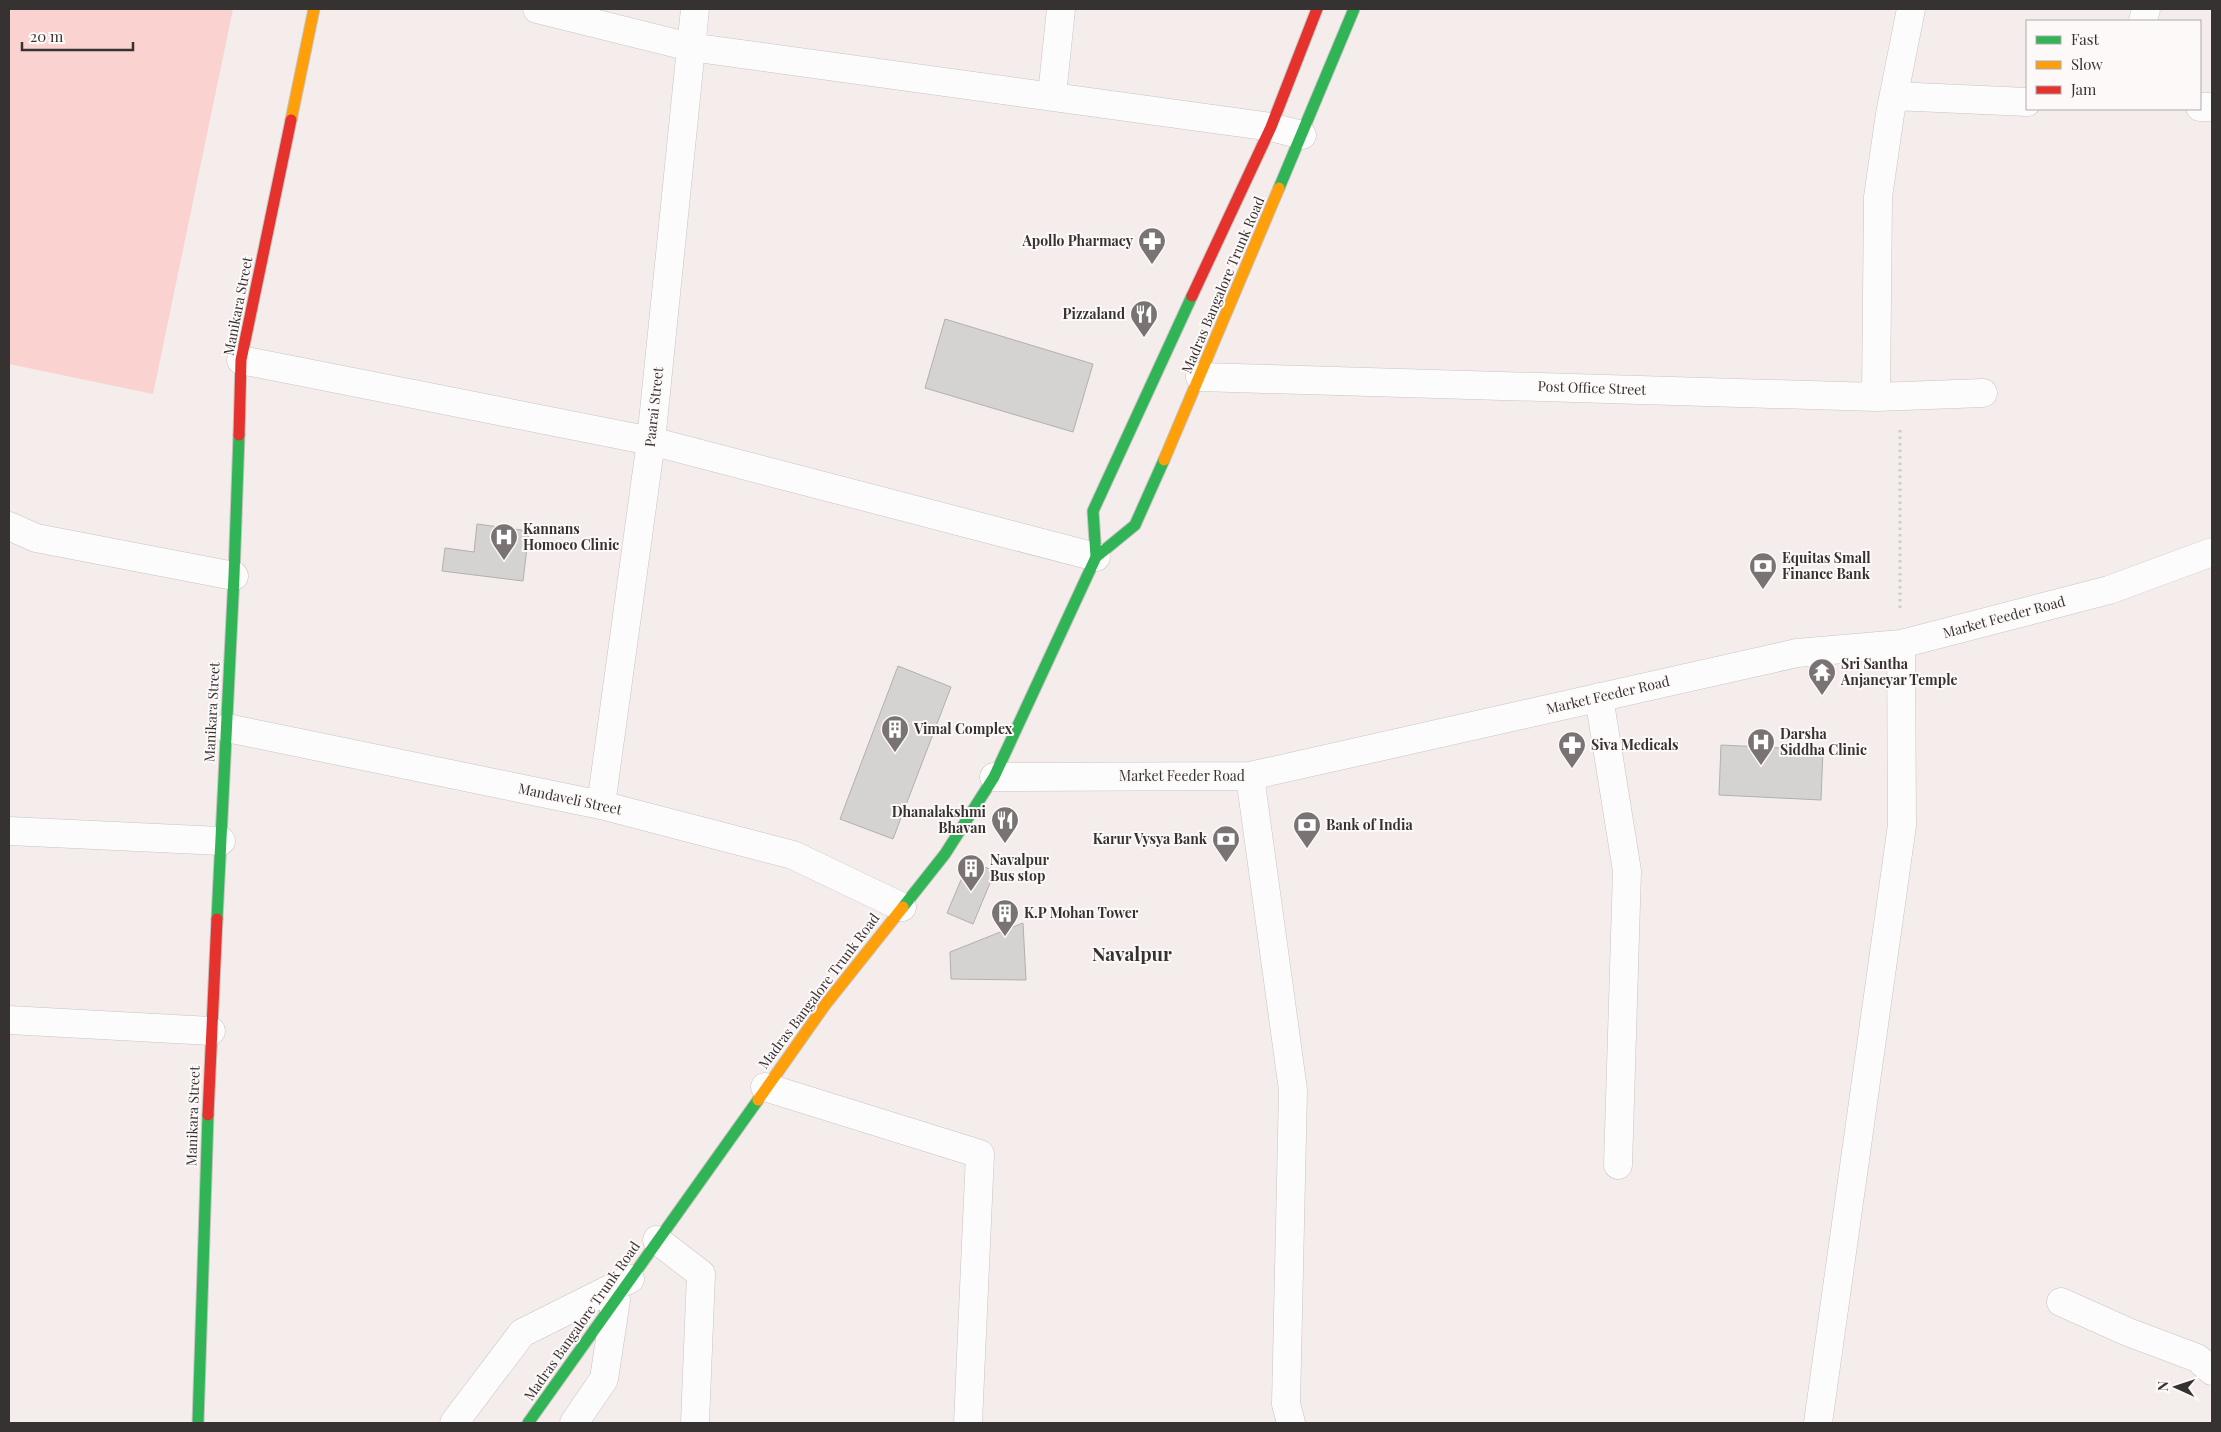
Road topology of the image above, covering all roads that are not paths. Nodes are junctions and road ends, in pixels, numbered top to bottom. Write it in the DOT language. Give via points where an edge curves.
graph roads {
  1 [pos="314,9"];
  2 [pos="537,9"];
  3 [pos="695,9"];
  4 [pos="1061,9"];
  5 [pos="1317,9"];
  6 [pos="1354,9"];
  7 [pos="1911,9"];
  8 [pos="690,47"];
  9 [pos="1052,95"];
  10 [pos="1894,96"];
  11 [pos="2026,102"];
  12 [pos="1271,126"];
  13 [pos="1302,135"];
  14 [pos="242,360"];
  15 [pos="1200,377"];
  16 [pos="1983,394"];
  17 [pos="1888,396"];
  18 [pos="651,441"];
  19 [pos="9,526"];
  20 [pos="2212,552"];
  21 [pos="1096,557"];
  22 [pos="234,576"];
  23 [pos="1900,644"];
  24 [pos="1599,697"];
  25 [pos="226,728"];
  26 [pos="1250,776"];
  27 [pos="994,777"];
  28 [pos="601,804"];
  29 [pos="9,831"];
  30 [pos="221,841"];
  31 [pos="902,907"];
  32 [pos="9,1020"];
  33 [pos="211,1031"];
  34 [pos="765,1087"];
  35 [pos="1618,1165"];
  36 [pos="658,1240"];
  37 [pos="623,1289"];
  38 [pos="2061,1302"];
  39 [pos="2212,1371"];
  40 [pos="198,1423"];
  41 [pos="454,1423"];
  42 [pos="528,1423"];
  43 [pos="574,1423"];
  44 [pos="695,1423"];
  45 [pos="968,1423"];
  46 [pos="1291,1423"];
  47 [pos="1818,1423"];
  1 -- 14 [label="main road, Manikara Street"];
  2 -- 8 [label="street"];
  3 -- 8 [label="street, Paarai Street"];
  4 -- 9 [label="street"];
  5 -- 12 [label="main road, Madras Bangalore Trunk Road"];
  6 -- 13 [label="main road, Madras Bangalore Trunk Road"];
  7 -- 10 [label="street"];
  8 -- 9 [label="street"];
  8 -- 18 [label="street, Paarai Street"];
  9 -- 12 [label="street"];
  10 -- 11 [label="street"];
  10 -- 17 [label="street" via="1878,197"];
  12 -- 13 [label="street"];
  12 -- 21 [label="main road, Madras Bangalore Trunk Road" via="1093,511"];
  13 -- 15 [label="main road, Madras Bangalore Trunk Road"];
  14 -- 18 [label="street"];
  14 -- 22 [label="main road, Manikara Street"];
  15 -- 17 [label="street, Post Office Street"];
  15 -- 21 [label="main road, Madras Bangalore Trunk Road" via="1135,526"];
  16 -- 17 [label="street, Post Office Street"];
  18 -- 21 [label="street"];
  18 -- 28 [label="street, Paarai Street"];
  19 -- 22 [label="street" via="36,538"];
  20 -- 23 [label="street, Market Feeder Road" via="2109,590"];
  21 -- 27 [label="main road, Madras Bangalore Trunk Road"];
  22 -- 25 [label="main road, Manikara Street"];
  23 -- 24 [label="street, Market Feeder Road" via="1796,653"];
  23 -- 47 [label="street" via="1902,825"];
  24 -- 26 [label="street, Market Feeder Road"];
  24 -- 35 [label="street" via="1627,871"];
  25 -- 28 [label="street, Mandaveli Street"];
  25 -- 30 [label="main road, Manikara Street"];
  26 -- 27 [label="street, Market Feeder Road"];
  26 -- 46 [label="street" via="1293,1090 1286,1404"];
  27 -- 31 [label="main road, Madras Bangalore Trunk Road" via="945,854"];
  28 -- 31 [label="street, Mandaveli Street" via="793,855"];
  29 -- 30 [label="street"];
  30 -- 33 [label="main road, Manikara Street"];
  31 -- 34 [label="main road, Madras Bangalore Trunk Road"];
  32 -- 33 [label="street"];
  33 -- 40 [label="main road, Manikara Street"];
  34 -- 36 [label="main road, Madras Bangalore Trunk Road"];
  34 -- 45 [label="street" via="980,1154"];
  36 -- 37 [label="main road, Madras Bangalore Trunk Road"];
  36 -- 44 [label="street" via="701,1274"];
  37 -- 41 [label="street" via="522,1333"];
  37 -- 42 [label="main road, Madras Bangalore Trunk Road"];
  37 -- 43 [label="street" via="604,1379"];
  38 -- 39 [label="street" via="2197,1358"];
}
